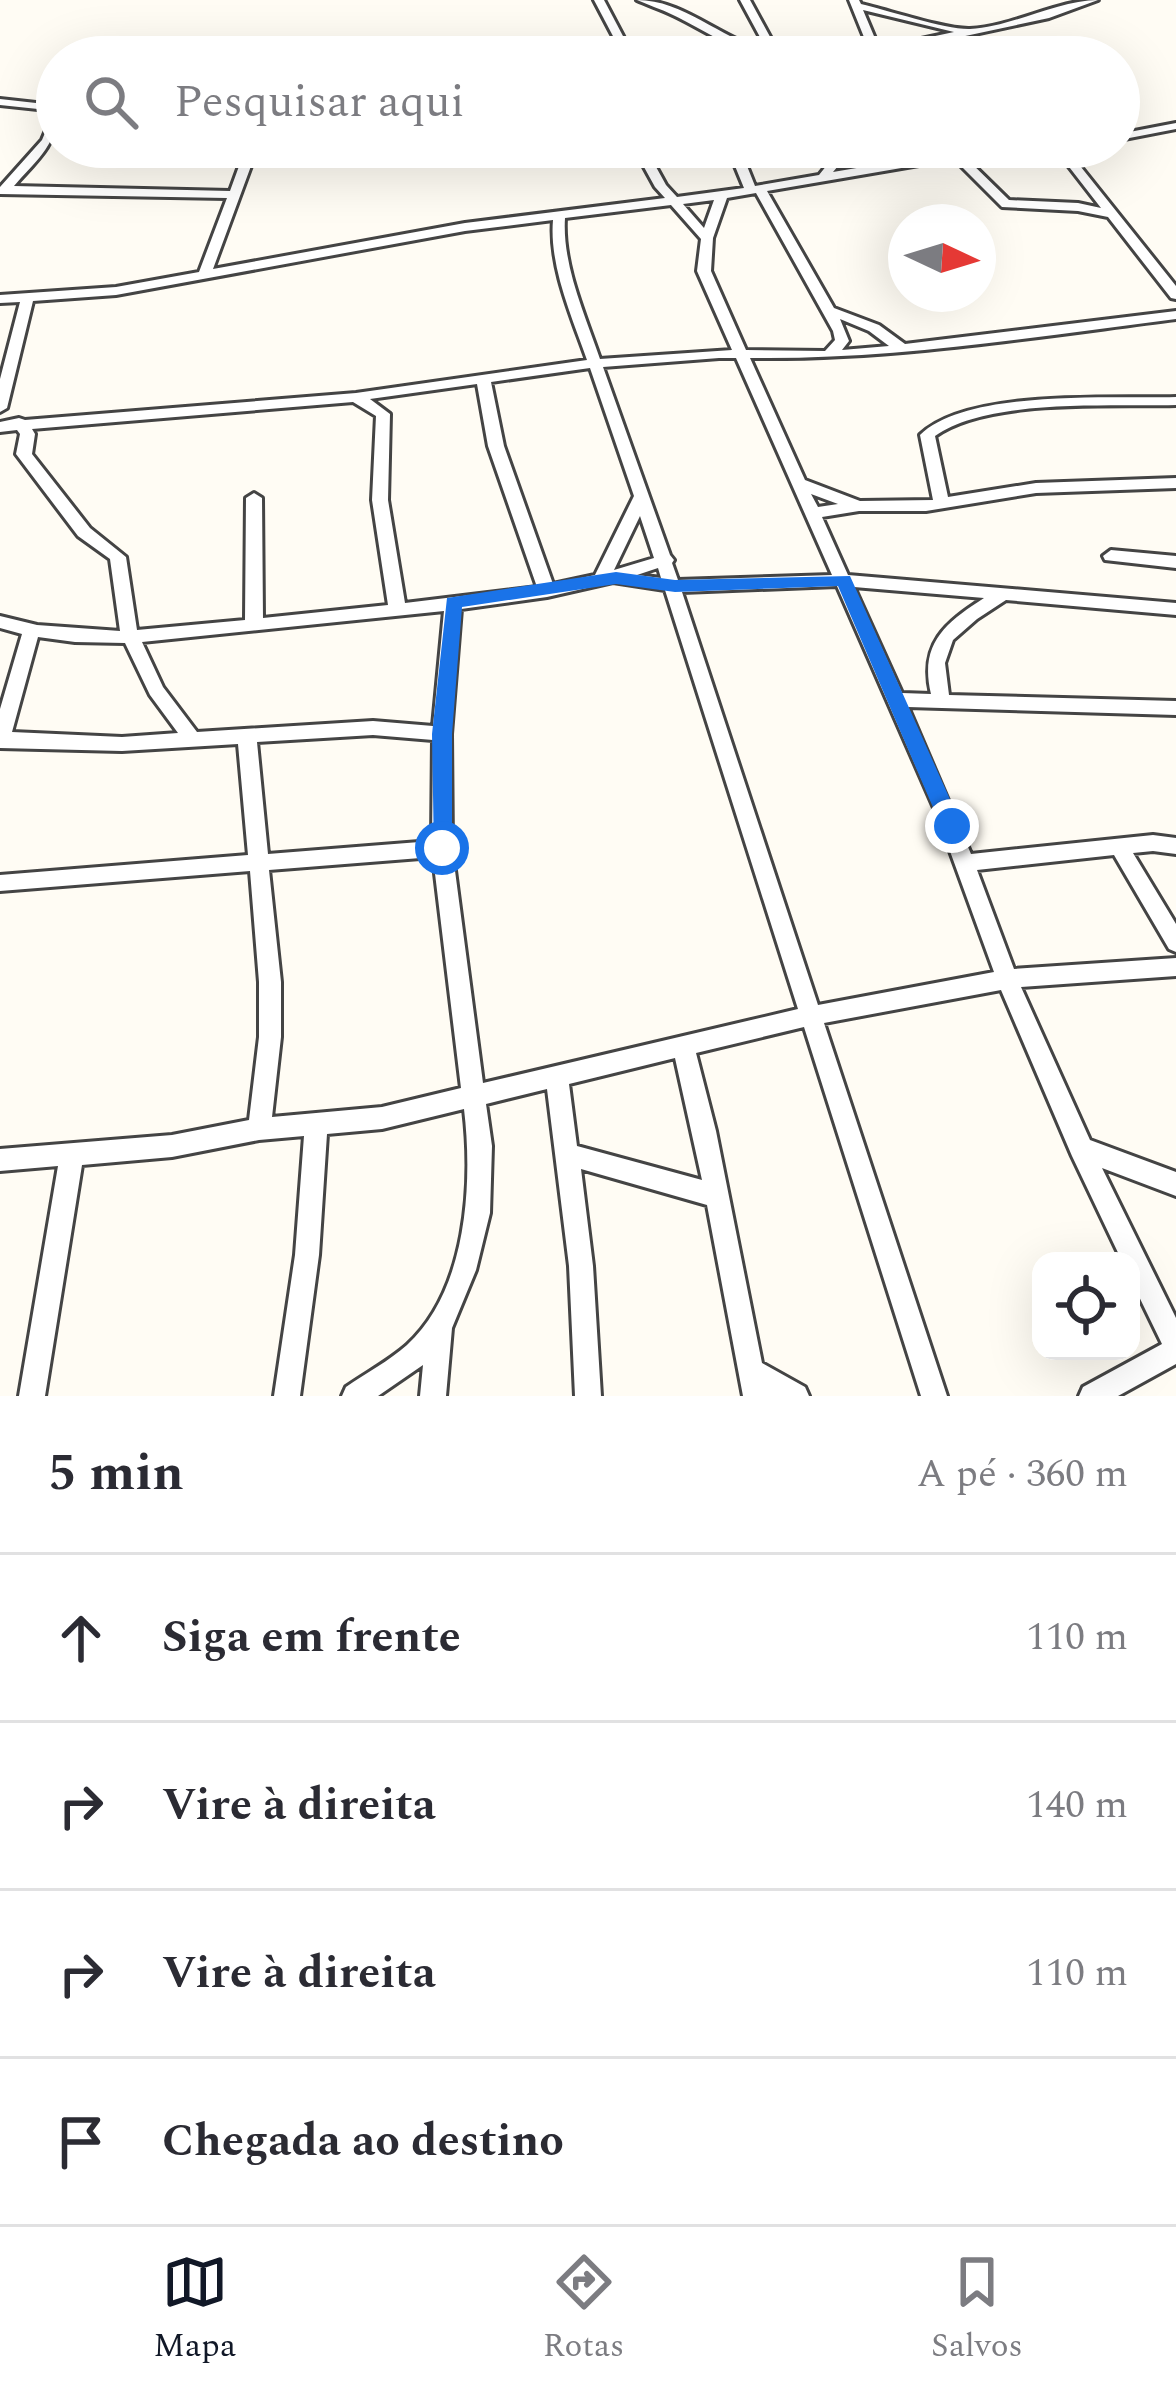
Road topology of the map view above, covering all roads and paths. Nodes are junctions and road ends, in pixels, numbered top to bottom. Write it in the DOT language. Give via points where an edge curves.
graph roads {
  1 [pos="599,0"];
  2 [pos="642,0"];
  3 [pos="745,0"];
  4 [pos="1093,0"];
  5 [pos="856,3"];
  6 [pos="971,33"];
  7 [pos="617,36"];
  8 [pos="717,36"];
  9 [pos="765,36"];
  10 [pos="869,36"];
  11 [pos="957,36"];
  12 [pos="0,102"];
  13 [pos="36,106"];
  14 [pos="1176,126"];
  15 [pos="1140,133"];
  16 [pos="36,153"];
  17 [pos="244,168"];
  18 [pos="653,168"];
  19 [pos="742,168"];
  20 [pos="831,168"];
  21 [pos="860,168"];
  22 [pos="970,168"];
  23 [pos="1074,168"];
  24 [pos="825,175"];
  25 [pos="756,190"];
  26 [pos="2,192"];
  27 [pos="234,195"];
  28 [pos="722,195"];
  29 [pos="674,200"];
  30 [pos="1112,214"];
  31 [pos="559,217"];
  32 [pos="707,238"];
  33 [pos="204,277"];
  34 [pos="1176,295"];
  35 [pos="27,298"];
  36 [pos="0,299"];
  37 [pos="831,311"];
  38 [pos="1176,316"];
  39 [pos="902,349"];
  40 [pos="740,355"];
  41 [pos="829,355"];
  42 [pos="598,363"];
  43 [pos="484,380"];
  44 [pos="356,397"];
  45 [pos="1176,401"];
  46 [pos="1,404"];
  47 [pos="27,422"];
  48 [pos="0,427"];
  49 [pos="1176,483"];
  50 [pos="801,484"];
  51 [pos="642,496"];
  52 [pos="254,498"];
  53 [pos="941,502"];
  54 [pos="859,506"];
  55 [pos="814,514"];
  56 [pos="1111,556"];
  57 [pos="667,560"];
  58 [pos="1176,562"];
  59 [pos="608,579"];
  60 [pos="844,580"];
  61 [pos="675,586"];
  62 [pos="547,591"];
  63 [pos="1003,594"];
  64 [pos="453,602"];
  65 [pos="405,608"];
  66 [pos="1176,609"];
  67 [pos="0,622"];
  68 [pos="254,624"];
  69 [pos="31,632"];
  70 [pos="451,633"];
  71 [pos="128,634"];
  72 [pos="896,700"];
  73 [pos="942,701"];
  74 [pos="1176,708"];
  75 [pos="442,734"];
  76 [pos="247,738"];
  77 [pos="0,740"];
  78 [pos="193,740"];
  79 [pos="1176,832"];
  80 [pos="1154,843"];
  81 [pos="1176,845"];
  82 [pos="1119,847"];
  83 [pos="442,848"];
  84 [pos="258,862"];
  85 [pos="968,863"];
  86 [pos="0,883"];
  87 [pos="1176,943"];
  88 [pos="1176,967"];
  89 [pos="1007,980"];
  90 [pos="809,1016"];
  91 [pos="682,1044"];
  92 [pos="557,1075"];
  93 [pos="475,1098"];
  94 [pos="316,1123"];
  95 [pos="260,1129"];
  96 [pos="1080,1148"];
  97 [pos="72,1154"];
  98 [pos="568,1154"];
  99 [pos="0,1160"];
  100 [pos="1176,1184"];
  101 [pos="717,1196"];
  102 [pos="1167,1302"];
  103 [pos="439,1328"];
  104 [pos="1176,1348"];
  105 [pos="753,1384"];
  106 [pos="32,1396"];
  107 [pos="287,1396"];
  108 [pos="355,1396"];
  109 [pos="433,1396"];
  110 [pos="588,1396"];
  111 [pos="796,1396"];
  112 [pos="934,1396"];
  113 [pos="1092,1396"];
  1 -- 7 [label="street"];
  2 -- 8 [label="street" via="675,8"];
  3 -- 9 [label="street"];
  4 -- 6 [label="street"];
  5 -- 6 [label="street"];
  5 -- 10 [label="street"];
  6 -- 11 [label="street"];
  12 -- 13 [label="street"];
  14 -- 15 [label="street"];
  16 -- 26 [label="street"];
  17 -- 27 [label="street"];
  18 -- 29 [label="street"];
  19 -- 25 [label="street"];
  20 -- 24 [label="street"];
  21 -- 24 [label="street"];
  22 -- 30 [label="street" via="1006,204"];
  23 -- 30 [label="street"];
  24 -- 25 [label="street"];
  25 -- 28 [label="street"];
  25 -- 37 [label="street"];
  26 -- 27 [label="street"];
  27 -- 33 [label="street"];
  28 -- 29 [label="street"];
  28 -- 32 [label="street"];
  29 -- 31 [label="street"];
  29 -- 32 [label="street"];
  30 -- 34 [label="street"];
  31 -- 33 [label="street"];
  31 -- 42 [label="street" via="565,282"];
  32 -- 40 [label="street" via="704,271"];
  33 -- 35 [label="street"];
  35 -- 36 [label="street"];
  35 -- 46 [label="street"];
  37 -- 39 [label="street"];
  37 -- 41 [label="street" via="842,340"];
  38 -- 39 [label="street"];
  39 -- 41 [label="street"];
  40 -- 41 [label="street"];
  40 -- 42 [label="street"];
  40 -- 50 [label="street"];
  42 -- 43 [label="street"];
  42 -- 51 [label="street"];
  43 -- 44 [label="street"];
  43 -- 62 [label="street" via="496,446"];
  44 -- 47 [label="street"];
  44 -- 65 [label="street" via="382,414 380,500"];
  45 -- 53 [label="street" via="950,418 927,435"];
  46 -- 47 [label="street"];
  47 -- 48 [label="street"];
  47 -- 71 [label="street" via="24,454 83,532 118,556"];
  49 -- 53 [label="street" via="1036,488"];
  50 -- 54 [label="street"];
  50 -- 55 [label="street"];
  51 -- 57 [label="street"];
  51 -- 59 [label="street"];
  52 -- 68 [label="street"];
  53 -- 54 [label="street"];
  54 -- 55 [label="street"];
  55 -- 60 [label="street"];
  56 -- 58 [label="street"];
  57 -- 59 [label="street"];
  57 -- 61 [label="street"];
  59 -- 61 [label="street"];
  59 -- 62 [label="street"];
  60 -- 61 [label="street"];
  60 -- 63 [label="street"];
  60 -- 72 [label="street"];
  61 -- 90 [label="street"];
  62 -- 64 [label="street"];
  63 -- 66 [label="street"];
  63 -- 73 [label="street" via="952,627 935,654"];
  64 -- 65 [label="street"];
  64 -- 70 [label="street"];
  65 -- 68 [label="street"];
  65 -- 70 [label="street"];
  67 -- 69 [label="street"];
  68 -- 71 [label="street"];
  69 -- 71 [label="street"];
  69 -- 77 [label="street"];
  70 -- 75 [label="street"];
  71 -- 78 [label="street"];
  72 -- 73 [label="street"];
  72 -- 85 [label="street"];
  73 -- 74 [label="street"];
  75 -- 76 [label="street" via="373,728"];
  75 -- 83 [label="street"];
  76 -- 78 [label="street"];
  76 -- 84 [label="street"];
  77 -- 78 [label="street"];
  79 -- 80 [label="street"];
  80 -- 81 [label="street"];
  80 -- 82 [label="street"];
  82 -- 85 [label="street"];
  82 -- 87 [label="street"];
  83 -- 84 [label="street"];
  83 -- 93 [label="street"];
  84 -- 86 [label="street"];
  84 -- 95 [label="street" via="270,982"];
  85 -- 89 [label="street"];
  88 -- 89 [label="street"];
  89 -- 90 [label="street"];
  89 -- 96 [label="street"];
  90 -- 91 [label="street"];
  90 -- 112 [label="street"];
  91 -- 92 [label="street"];
  91 -- 101 [label="street"];
  92 -- 93 [label="street"];
  92 -- 98 [label="street"];
  93 -- 94 [label="street"];
  93 -- 103 [label="street" via="478,1213"];
  94 -- 95 [label="street"];
  94 -- 107 [label="street"];
  95 -- 97 [label="street"];
  96 -- 100 [label="street"];
  96 -- 102 [label="street"];
  97 -- 99 [label="street"];
  97 -- 106 [label="street"];
  98 -- 101 [label="street"];
  98 -- 110 [label="street"];
  101 -- 105 [label="street"];
  102 -- 104 [label="street"];
  103 -- 108 [label="street"];
  103 -- 109 [label="street"];
  104 -- 113 [label="street"];
  105 -- 111 [label="street"];
}
